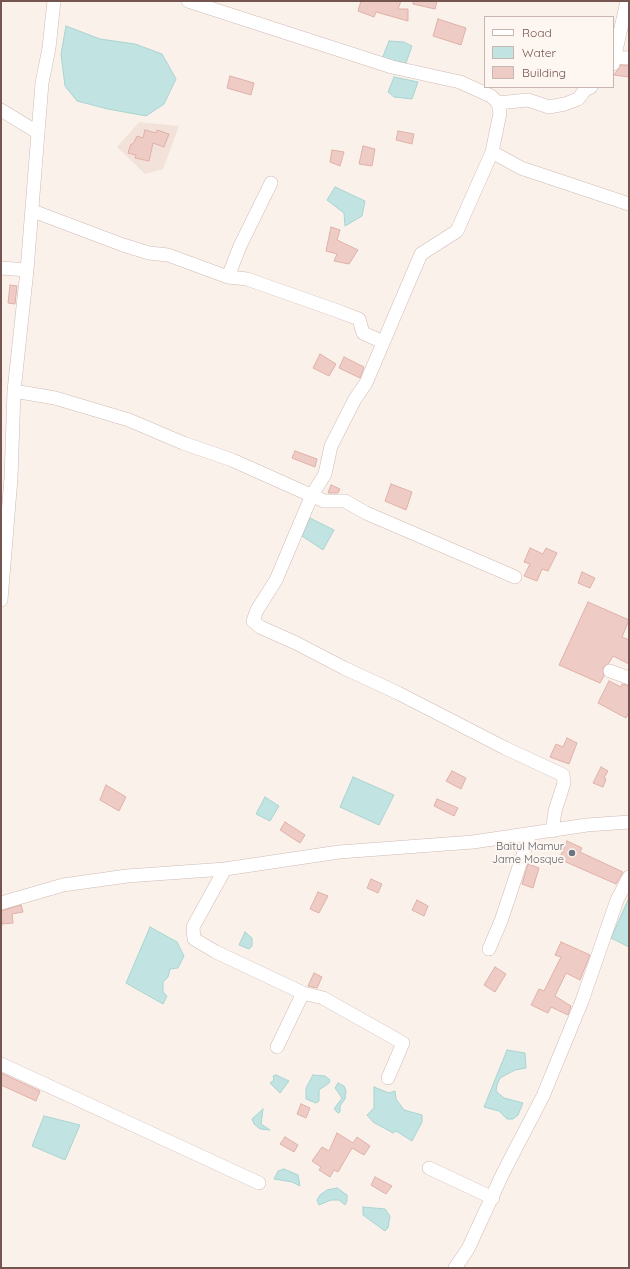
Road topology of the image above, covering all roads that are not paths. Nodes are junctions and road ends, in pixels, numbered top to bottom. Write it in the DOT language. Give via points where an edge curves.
graph roads {
  1 [pos="54,1"];
  2 [pos="188,1"];
  3 [pos="627,1"];
  4 [pos="629,58"];
  5 [pos="614,61"];
  6 [pos="589,88"];
  7 [pos="498,103"];
  8 [pos="1,110"];
  9 [pos="38,132"];
  10 [pos="492,152"];
  11 [pos="271,183"];
  12 [pos="629,204"];
  13 [pos="32,212"];
  14 [pos="1,268"];
  15 [pos="27,270"];
  16 [pos="228,277"];
  17 [pos="384,342"];
  18 [pos="14,391"];
  19 [pos="312,495"];
  20 [pos="514,577"];
  21 [pos="1,600"];
  22 [pos="610,670"];
  23 [pos="629,678"];
  24 [pos="629,822"];
  25 [pos="552,831"];
  26 [pos="530,834"];
  27 [pos="225,869"];
  28 [pos="629,877"];
  29 [pos="1,903"];
  30 [pos="489,949"];
  31 [pos="303,993"];
  32 [pos="277,1047"];
  33 [pos="1,1064"];
  34 [pos="388,1078"];
  35 [pos="429,1168"];
  36 [pos="260,1183"];
  37 [pos="493,1198"];
  38 [pos="456,1268"];
  1 -- 9 [label="street"];
  2 -- 7 [label="street" via="392,67 460,82 491,96"];
  3 -- 5 [label="street"];
  4 -- 5 [label="street"];
  6 -- 7 [label="street" via="578,99 549,107 528,100"];
  7 -- 10 [label="street" via="500,113"];
  8 -- 9 [label="street"];
  9 -- 13 [label="street"];
  10 -- 12 [label="street" via="521,168"];
  10 -- 17 [label="street" via="457,231 421,254"];
  11 -- 16 [label="street"];
  13 -- 15 [label="street"];
  13 -- 16 [label="street" via="148,254 168,255"];
  14 -- 15 [label="street"];
  15 -- 18 [label="street"];
  16 -- 17 [label="street" via="271,286 359,319 363,333"];
  17 -- 19 [label="street" via="366,383 331,446 325,474"];
  18 -- 19 [label="street" via="55,398 130,420"];
  18 -- 21 [label="street" via="11,478"];
  19 -- 20 [label="street" via="324,501 345,501 366,513"];
  19 -- 25 [label="street" via="276,580 253,621 260,627 563,775 564,783"];
  22 -- 23 [label="street"];
  24 -- 25 [label="street"];
  25 -- 26 [label="street"];
  26 -- 27 [label="street" via="458,844 340,852"];
  26 -- 30 [label="street"];
  27 -- 29 [label="street" via="127,876 63,885"];
  27 -- 31 [label="street" via="193,927 194,939"];
  28 -- 37 [label="street" via="617,900 582,1001 543,1096 503,1173"];
  31 -- 32 [label="street"];
  31 -- 34 [label="street" via="323,998 403,1043"];
  33 -- 36 [label="street"];
  35 -- 37 [label="street"];
  37 -- 38 [label="street"];
}
